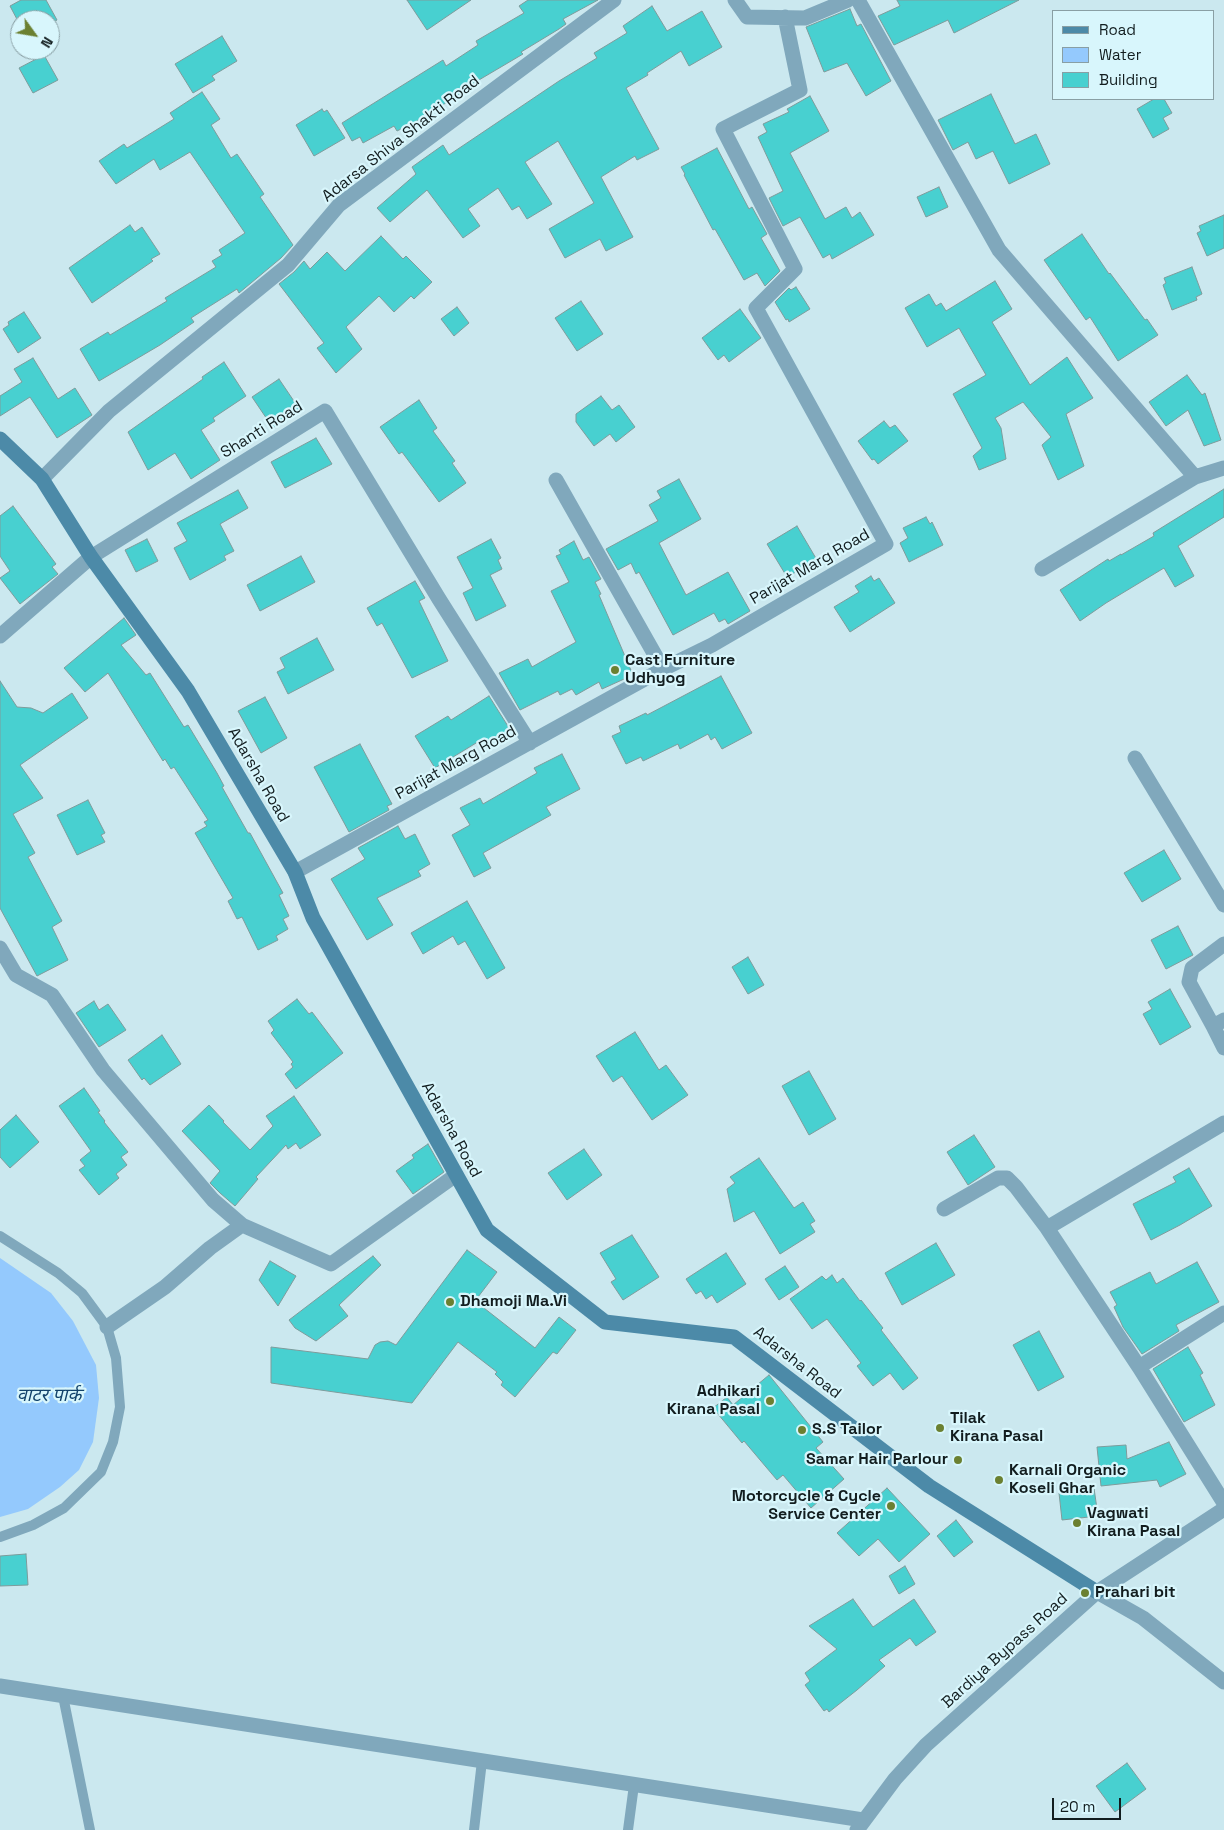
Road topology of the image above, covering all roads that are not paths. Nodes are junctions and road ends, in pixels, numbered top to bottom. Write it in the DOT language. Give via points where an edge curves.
graph roads {
  1 [pos="614,0"];
  2 [pos="735,0"];
  3 [pos="848,0"];
  4 [pos="858,0"];
  5 [pos="785,17"];
  6 [pos="0,439"];
  7 [pos="1224,468"];
  8 [pos="1195,476"];
  9 [pos="42,479"];
  10 [pos="556,480"];
  11 [pos="91,557"];
  12 [pos="1042,569"];
  13 [pos="0,636"];
  14 [pos="663,669"];
  15 [pos="530,743"];
  16 [pos="1135,758"];
  17 [pos="295,872"];
  18 [pos="1224,905"];
  19 [pos="1224,944"];
  20 [pos="0,948"];
  21 [pos="1218,1023"];
  22 [pos="1224,1048"];
  23 [pos="1224,1123"];
  24 [pos="456,1175"];
  25 [pos="944,1210"];
  26 [pos="242,1225"];
  27 [pos="1047,1228"];
  28 [pos="0,1236"];
  29 [pos="1224,1314"];
  30 [pos="107,1327"];
  31 [pos="1139,1367"];
  32 [pos="1224,1502"];
  33 [pos="1224,1509"];
  34 [pos="0,1537"];
  35 [pos="1097,1592"];
  36 [pos="1224,1682"];
  37 [pos="0,1686"];
  38 [pos="63,1696"];
  39 [pos="482,1761"];
  40 [pos="634,1785"];
  41 [pos="860,1825"];
  42 [pos="90,1830"];
  43 [pos="474,1830"];
  44 [pos="628,1830"];
  1 -- 9 [label="street, Adarsa Shiva Shakti Road" via="340,205 288,265 109,411"];
  2 -- 5 [label="street" via="747,17"];
  3 -- 5 [label="street" via="805,18"];
  4 -- 8 [label="street" via="999,250"];
  5 -- 14 [label="street, Parijat Marg Road" via="800,90 724,129 795,269 756,308 886,544 712,645"];
  6 -- 9 [label="main road, Adarsha Road"];
  7 -- 8 [label="street"];
  8 -- 12 [label="street"];
  9 -- 11 [label="main road, Adarsha Road"];
  10 -- 14 [label="street"];
  11 -- 13 [label="street, Shanti Road"];
  11 -- 15 [label="street, Shanti Road" via="325,412"];
  11 -- 17 [label="main road, Adarsha Road" via="188,690"];
  14 -- 15 [label="street, Parijat Marg Road"];
  15 -- 17 [label="street, Parijat Marg Road"];
  16 -- 18 [label="street"];
  17 -- 24 [label="main road, Adarsha Road" via="313,918"];
  19 -- 21 [label="street" via="1192,968 1189,982"];
  20 -- 26 [label="street" via="16,975 52,996 103,1070 213,1200"];
  21 -- 22 [label="street"];
  23 -- 27 [label="street"];
  24 -- 26 [label="street" via="331,1264"];
  24 -- 35 [label="main road, Adarsha Road" via="487,1230 605,1322 734,1337 929,1486"];
  25 -- 27 [label="street" via="998,1178 1007,1178"];
  26 -- 30 [label="street" via="164,1288"];
  27 -- 31 [label="street"];
  28 -- 30 [label="lane" via="82,1292"];
  29 -- 31 [label="street"];
  30 -- 34 [label="lane" via="116,1358 120,1407 113,1442 101,1472 64,1508 33,1525"];
  31 -- 32 [label="street"];
  33 -- 35 [label="street, Bardiya Bypass Road"];
  35 -- 36 [label="street" via="1143,1618"];
  35 -- 41 [label="street, Bardiya Bypass Road" via="926,1745"];
  37 -- 38 [label="street"];
  38 -- 39 [label="street"];
  38 -- 42 [label="lane"];
  39 -- 40 [label="street"];
  39 -- 43 [label="lane"];
  40 -- 41 [label="street"];
  40 -- 44 [label="lane"];
}
